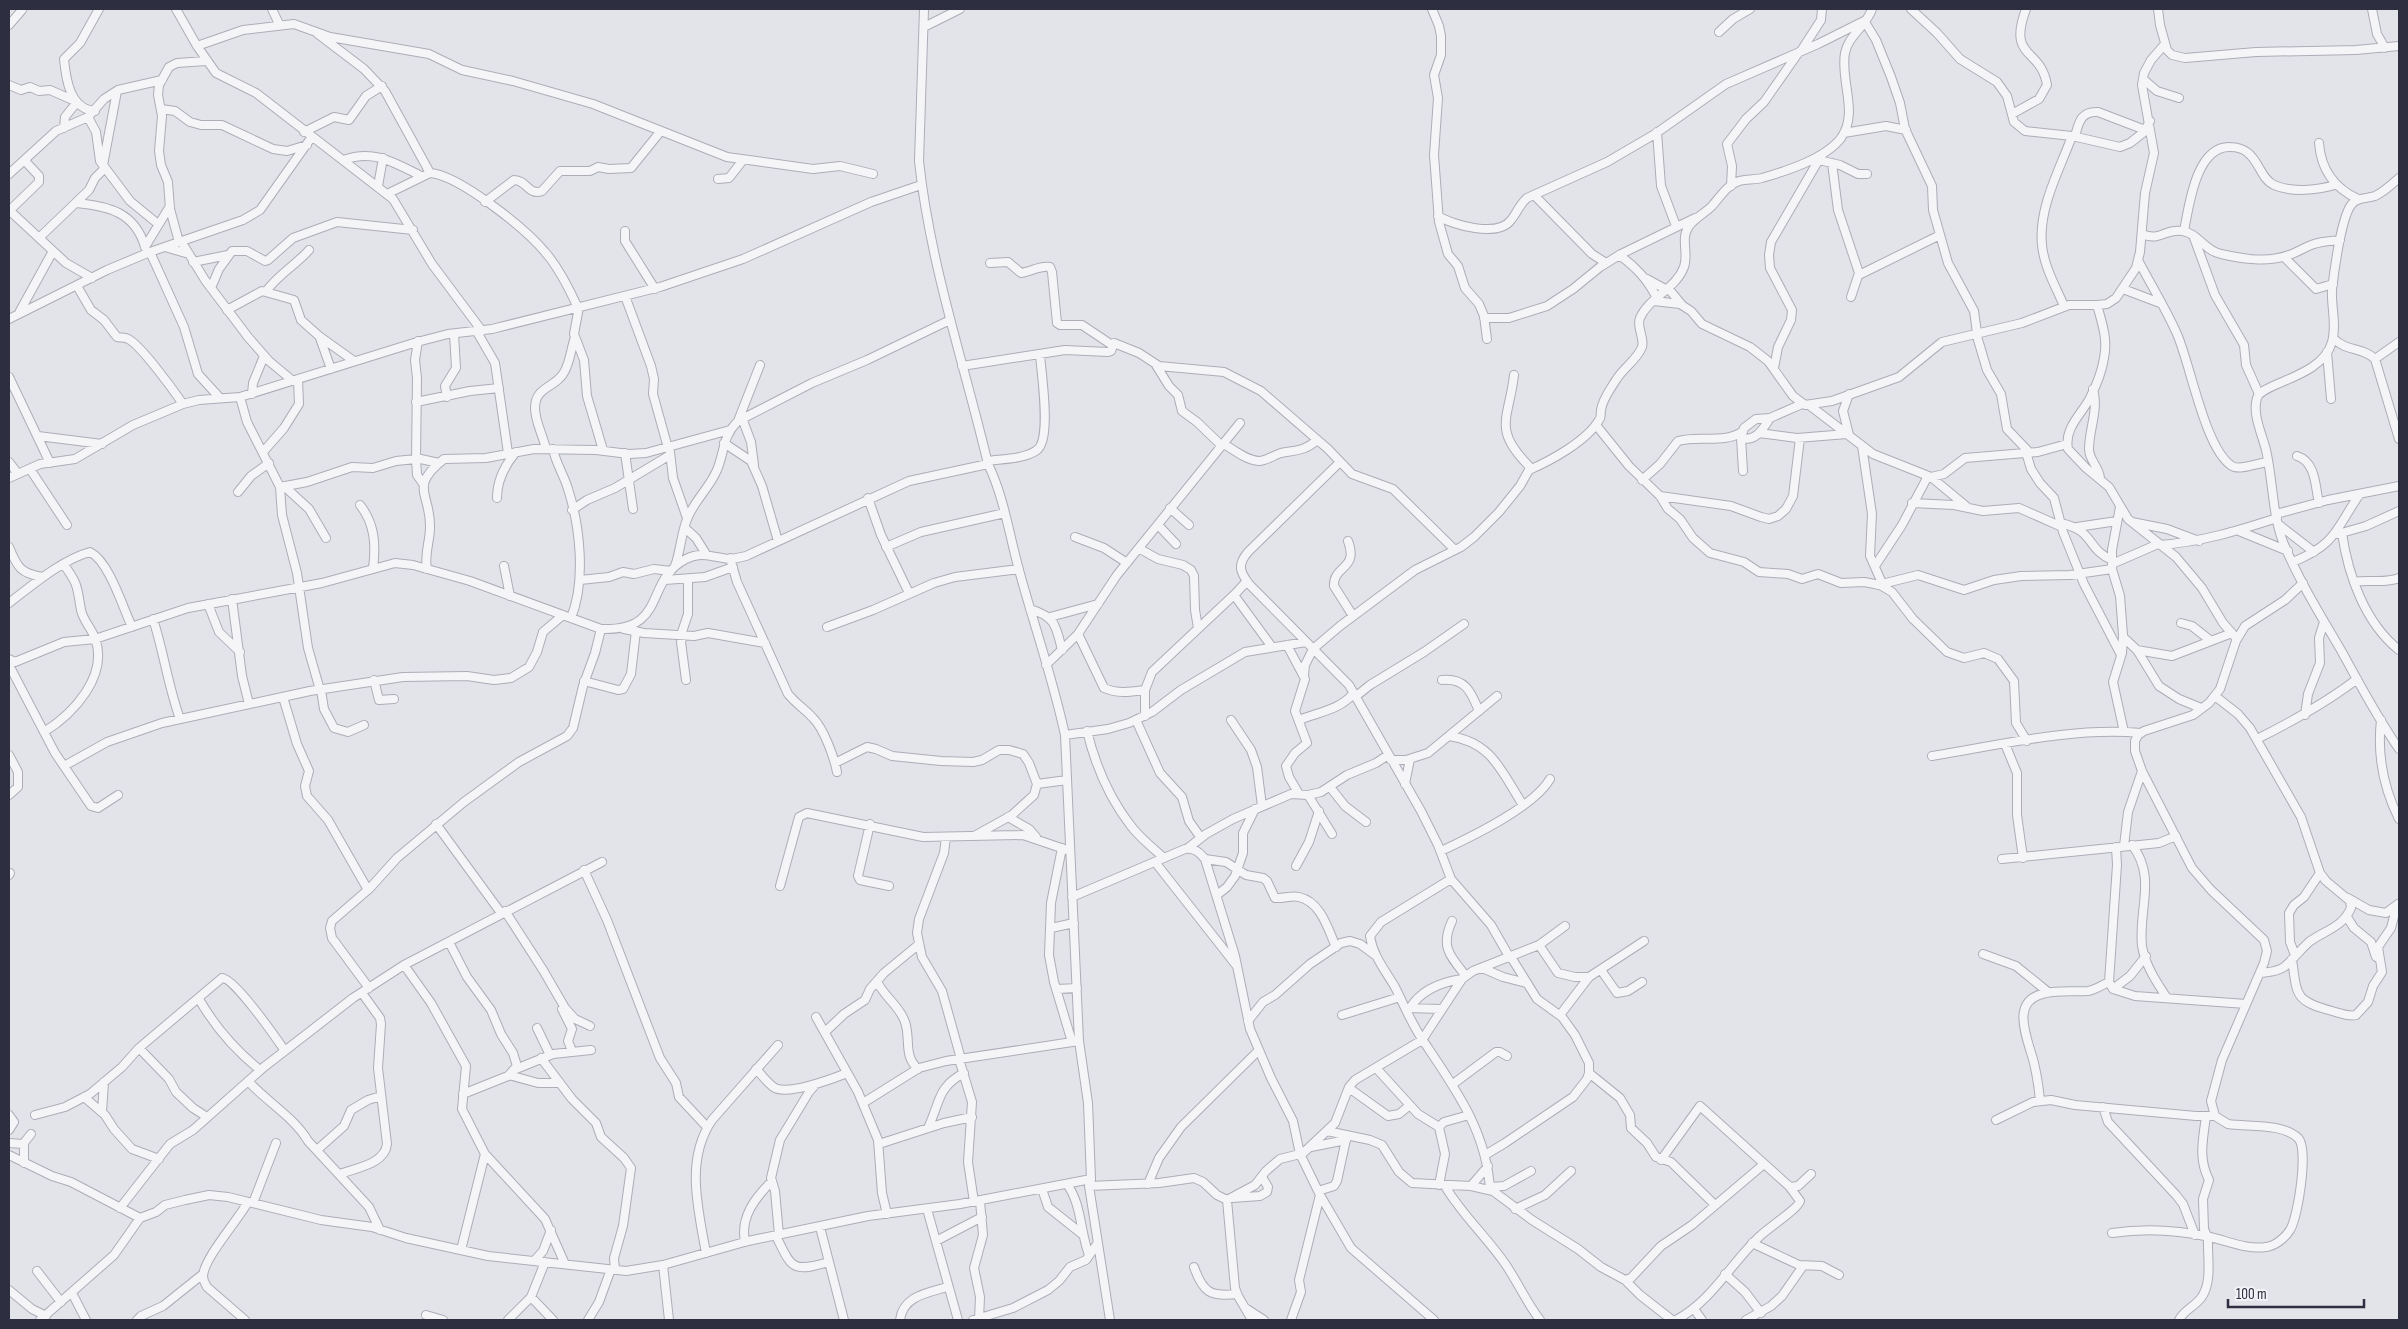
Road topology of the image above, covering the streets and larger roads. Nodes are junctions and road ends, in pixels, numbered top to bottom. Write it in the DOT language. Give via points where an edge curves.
graph roads {
  1 [pos="99,9"];
  2 [pos="176,9"];
  3 [pos="272,9"];
  4 [pos="924,9"];
  5 [pos="960,9"];
  6 [pos="1432,9"];
  7 [pos="1750,9"];
  8 [pos="1822,9"];
  9 [pos="1872,9"];
  10 [pos="1911,9"];
  11 [pos="2026,9"];
  12 [pos="2158,9"];
  13 [pos="2372,9"];
  14 [pos="22,10"];
  15 [pos="1866,20"];
  16 [pos="279,24"];
  17 [pos="9,25"];
  18 [pos="924,27"];
  19 [pos="314,31"];
  20 [pos="1719,32"];
  21 [pos="2377,34"];
  22 [pos="2165,44"];
  23 [pos="196,46"];
  24 [pos="2399,46"];
  25 [pos="2385,48"];
  26 [pos="2368,49"];
  27 [pos="1800,51"];
  28 [pos="206,60"];
  29 [pos="2143,79"];
  30 [pos="162,80"];
  31 [pos="9,86"];
  32 [pos="382,86"];
  33 [pos="117,91"];
  34 [pos="2179,98"];
  35 [pos="76,102"];
  36 [pos="161,109"];
  37 [pos="95,111"];
  38 [pos="2012,114"];
  39 [pos="88,117"];
  40 [pos="2150,122"];
  41 [pos="64,128"];
  42 [pos="1906,130"];
  43 [pos="2145,130"];
  44 [pos="304,132"];
  45 [pos="660,132"];
  46 [pos="1657,132"];
  47 [pos="1844,133"];
  48 [pos="2074,136"];
  49 [pos="309,141"];
  50 [pos="2319,143"];
  51 [pos="1824,152"];
  52 [pos="383,158"];
  53 [pos="343,160"];
  54 [pos="743,160"];
  55 [pos="1818,160"];
  56 [pos="25,162"];
  57 [pos="1832,163"];
  58 [pos="104,166"];
  59 [pos="430,173"];
  60 [pos="9,174"];
  61 [pos="874,174"];
  62 [pos="1867,174"];
  63 [pos="421,176"];
  64 [pos="2399,178"];
  65 [pos="718,179"];
  66 [pos="921,185"];
  67 [pos="2335,185"];
  68 [pos="378,186"];
  69 [pos="1731,186"];
  70 [pos="387,194"];
  71 [pos="1534,195"];
  72 [pos="2358,199"];
  73 [pos="485,202"];
  74 [pos="76,203"];
  75 [pos="170,206"];
  76 [pos="9,211"];
  77 [pos="1438,216"];
  78 [pos="1700,216"];
  79 [pos="158,224"];
  80 [pos="1676,226"];
  81 [pos="413,230"];
  82 [pos="625,231"];
  83 [pos="2184,231"];
  84 [pos="2142,234"];
  85 [pos="2192,234"];
  86 [pos="1940,235"];
  87 [pos="39,238"];
  88 [pos="2340,240"];
  89 [pos="180,242"];
  90 [pos="164,247"];
  91 [pos="148,249"];
  92 [pos="309,250"];
  93 [pos="52,251"];
  94 [pos="189,254"];
  95 [pos="228,255"];
  96 [pos="1619,255"];
  97 [pos="2284,257"];
  98 [pos="2138,260"];
  99 [pos="193,262"];
  100 [pos="990,263"];
  101 [pos="1606,263"];
  102 [pos="75,270"];
  103 [pos="1859,275"];
  104 [pos="92,278"];
  105 [pos="1645,278"];
  106 [pos="2333,284"];
  107 [pos="79,285"];
  108 [pos="211,288"];
  109 [pos="654,288"];
  110 [pos="1667,289"];
  111 [pos="2123,289"];
  112 [pos="266,292"];
  113 [pos="625,296"];
  114 [pos="1851,297"];
  115 [pos="1655,300"];
  116 [pos="2160,303"];
  117 [pos="1682,305"];
  118 [pos="2097,305"];
  119 [pos="2064,306"];
  120 [pos="578,307"];
  121 [pos="227,310"];
  122 [pos="20,311"];
  123 [pos="1484,318"];
  124 [pos="9,319"];
  125 [pos="950,320"];
  126 [pos="480,331"];
  127 [pos="1977,333"];
  128 [pos="454,334"];
  129 [pos="319,336"];
  130 [pos="575,337"];
  131 [pos="2333,338"];
  132 [pos="1487,339"];
  133 [pos="418,341"];
  134 [pos="2399,342"];
  135 [pos="1112,345"];
  136 [pos="2327,352"];
  137 [pos="1040,354"];
  138 [pos="264,356"];
  139 [pos="2375,359"];
  140 [pos="354,361"];
  141 [pos="760,365"];
  142 [pos="1156,365"];
  143 [pos="962,366"];
  144 [pos="1774,368"];
  145 [pos="331,369"];
  146 [pos="1514,375"];
  147 [pos="9,380"];
  148 [pos="296,380"];
  149 [pos="499,388"];
  150 [pos="2094,389"];
  151 [pos="252,394"];
  152 [pos="1849,394"];
  153 [pos="2259,394"];
  154 [pos="240,397"];
  155 [pos="447,397"];
  156 [pos="220,398"];
  157 [pos="2332,399"];
  158 [pos="416,402"];
  159 [pos="183,404"];
  160 [pos="1806,405"];
  161 [pos="1770,418"];
  162 [pos="740,420"];
  163 [pos="1240,423"];
  164 [pos="1596,425"];
  165 [pos="730,430"];
  166 [pos="1758,433"];
  167 [pos="1741,435"];
  168 [pos="1848,435"];
  169 [pos="38,436"];
  170 [pos="1800,438"];
  171 [pos="2399,439"];
  172 [pos="1317,440"];
  173 [pos="724,443"];
  174 [pos="102,444"];
  175 [pos="2067,444"];
  176 [pos="1223,445"];
  177 [pos="1862,446"];
  178 [pos="549,449"];
  179 [pos="603,450"];
  180 [pos="669,450"];
  181 [pos="263,452"];
  182 [pos="512,452"];
  183 [pos="2027,452"];
  184 [pos="625,453"];
  185 [pos="2297,456"];
  186 [pos="416,458"];
  187 [pos="9,462"];
  188 [pos="1340,462"];
  189 [pos="2268,462"];
  190 [pos="50,463"];
  191 [pos="269,463"];
  192 [pos="439,463"];
  193 [pos="988,463"];
  194 [pos="30,469"];
  195 [pos="755,470"];
  196 [pos="1529,470"];
  197 [pos="1743,471"];
  198 [pos="18,474"];
  199 [pos="1929,477"];
  200 [pos="9,478"];
  201 [pos="2100,478"];
  202 [pos="628,479"];
  203 [pos="1642,480"];
  204 [pos="424,485"];
  205 [pos="2399,486"];
  206 [pos="282,487"];
  207 [pos="238,492"];
  208 [pos="2358,495"];
  209 [pos="1660,496"];
  210 [pos="497,498"];
  211 [pos="868,498"];
  212 [pos="1912,503"];
  213 [pos="2319,503"];
  214 [pos="360,505"];
  215 [pos="2120,506"];
  216 [pos="1170,508"];
  217 [pos="633,509"];
  218 [pos="1969,509"];
  219 [pos="572,510"];
  220 [pos="2399,511"];
  221 [pos="1005,513"];
  222 [pos="688,518"];
  223 [pos="2277,519"];
  224 [pos="2117,521"];
  225 [pos="2132,522"];
  226 [pos="67,525"];
  227 [pos="1158,525"];
  228 [pos="1189,525"];
  229 [pos="2061,525"];
  230 [pos="2077,527"];
  231 [pos="685,528"];
  232 [pos="2238,531"];
  233 [pos="2338,534"];
  234 [pos="1075,537"];
  235 [pos="326,538"];
  236 [pos="778,541"];
  237 [pos="1348,541"];
  238 [pos="2199,541"];
  239 [pos="1176,544"];
  240 [pos="2159,544"];
  241 [pos="886,546"];
  242 [pos="9,547"];
  243 [pos="1140,548"];
  244 [pos="1455,550"];
  245 [pos="2288,551"];
  246 [pos="2314,552"];
  247 [pos="706,554"];
  248 [pos="730,558"];
  249 [pos="2293,562"];
  250 [pos="1127,563"];
  251 [pos="2112,564"];
  252 [pos="64,565"];
  253 [pos="504,566"];
  254 [pos="1875,566"];
  255 [pos="676,567"];
  256 [pos="733,567"];
  257 [pos="374,568"];
  258 [pos="427,569"];
  259 [pos="1018,569"];
  260 [pos="2080,574"];
  261 [pos="43,577"];
  262 [pos="2399,578"];
  263 [pos="686,579"];
  264 [pos="580,580"];
  265 [pos="665,580"];
  266 [pos="1246,581"];
  267 [pos="2354,582"];
  268 [pos="2303,583"];
  269 [pos="1880,584"];
  270 [pos="299,586"];
  271 [pos="909,593"];
  272 [pos="510,596"];
  273 [pos="1234,596"];
  274 [pos="232,599"];
  275 [pos="9,603"];
  276 [pos="208,604"];
  277 [pos="1098,604"];
  278 [pos="1030,609"];
  279 [pos="563,615"];
  280 [pos="1354,616"];
  281 [pos="2101,616"];
  282 [pos="1050,617"];
  283 [pos="571,618"];
  284 [pos="153,619"];
  285 [pos="2324,622"];
  286 [pos="2181,623"];
  287 [pos="1464,624"];
  288 [pos="132,627"];
  289 [pos="827,627"];
  290 [pos="624,628"];
  291 [pos="1198,628"];
  292 [pos="600,629"];
  293 [pos="636,631"];
  294 [pos="1078,634"];
  295 [pos="682,635"];
  296 [pos="2235,636"];
  297 [pos="2123,638"];
  298 [pos="95,639"];
  299 [pos="2211,641"];
  300 [pos="1306,642"];
  301 [pos="765,643"];
  302 [pos="1287,645"];
  303 [pos="1272,647"];
  304 [pos="1313,649"];
  305 [pos="1062,650"];
  306 [pos="2137,650"];
  307 [pos="2399,650"];
  308 [pos="240,652"];
  309 [pos="2121,655"];
  310 [pos="9,659"];
  311 [pos="9,665"];
  312 [pos="1046,665"];
  313 [pos="1304,675"];
  314 [pos="2357,679"];
  315 [pos="374,680"];
  316 [pos="686,680"];
  317 [pos="1442,680"];
  318 [pos="584,681"];
  319 [pos="320,690"];
  320 [pos="1145,690"];
  321 [pos="1354,695"];
  322 [pos="1497,696"];
  323 [pos="2215,696"];
  324 [pos="283,697"];
  325 [pos="394,699"];
  326 [pos="249,704"];
  327 [pos="2201,708"];
  328 [pos="1479,711"];
  329 [pos="2305,715"];
  330 [pos="1145,716"];
  331 [pos="180,719"];
  332 [pos="1136,720"];
  333 [pos="1231,720"];
  334 [pos="1299,720"];
  335 [pos="2381,720"];
  336 [pos="364,725"];
  337 [pos="1087,731"];
  338 [pos="44,732"];
  339 [pos="2124,732"];
  340 [pos="2141,733"];
  341 [pos="1065,735"];
  342 [pos="1449,736"];
  343 [pos="2257,739"];
  344 [pos="2027,741"];
  345 [pos="2005,744"];
  346 [pos="2399,750"];
  347 [pos="9,755"];
  348 [pos="1932,756"];
  349 [pos="1390,758"];
  350 [pos="1410,759"];
  351 [pos="835,763"];
  352 [pos="64,766"];
  353 [pos="2142,770"];
  354 [pos="837,772"];
  355 [pos="1550,779"];
  356 [pos="1067,780"];
  357 [pos="1037,784"];
  358 [pos="1405,784"];
  359 [pos="1330,787"];
  360 [pos="1303,794"];
  361 [pos="9,795"];
  362 [pos="118,795"];
  363 [pos="1523,805"];
  364 [pos="1258,807"];
  365 [pos="1319,812"];
  366 [pos="1008,817"];
  367 [pos="2399,819"];
  368 [pos="1366,822"];
  369 [pos="436,824"];
  370 [pos="870,824"];
  371 [pos="1332,834"];
  372 [pos="975,836"];
  373 [pos="2176,836"];
  374 [pos="946,837"];
  375 [pos="1038,838"];
  376 [pos="1201,838"];
  377 [pos="2124,846"];
  378 [pos="1188,848"];
  379 [pos="1066,850"];
  380 [pos="1441,851"];
  381 [pos="1164,858"];
  382 [pos="2023,858"];
  383 [pos="1205,859"];
  384 [pos="2002,859"];
  385 [pos="602,862"];
  386 [pos="1154,862"];
  387 [pos="1296,866"];
  388 [pos="1238,869"];
  389 [pos="584,870"];
  390 [pos="2320,873"];
  391 [pos="1451,879"];
  392 [pos="780,886"];
  393 [pos="889,886"];
  394 [pos="368,890"];
  395 [pos="1217,895"];
  396 [pos="1072,897"];
  397 [pos="2348,898"];
  398 [pos="2398,903"];
  399 [pos="503,912"];
  400 [pos="2347,918"];
  401 [pos="1452,921"];
  402 [pos="1074,923"];
  403 [pos="1565,926"];
  404 [pos="1051,928"];
  405 [pos="1644,941"];
  406 [pos="449,942"];
  407 [pos="918,945"];
  408 [pos="1538,946"];
  409 [pos="1336,947"];
  410 [pos="1983,954"];
  411 [pos="1375,955"];
  412 [pos="2146,956"];
  413 [pos="2294,957"];
  414 [pos="1511,958"];
  415 [pos="2382,964"];
  416 [pos="404,965"];
  417 [pos="1237,967"];
  418 [pos="1482,968"];
  419 [pos="1601,970"];
  420 [pos="2261,973"];
  421 [pos="1589,976"];
  422 [pos="1464,977"];
  423 [pos="877,981"];
  424 [pos="1642,982"];
  425 [pos="2109,982"];
  426 [pos="1526,983"];
  427 [pos="1077,988"];
  428 [pos="1056,989"];
  429 [pos="365,990"];
  430 [pos="2113,990"];
  431 [pos="2048,992"];
  432 [pos="1400,997"];
  433 [pos="2167,998"];
  434 [pos="198,999"];
  435 [pos="559,1000"];
  436 [pos="2246,1004"];
  437 [pos="1408,1008"];
  438 [pos="1441,1009"];
  439 [pos="1342,1015"];
  440 [pos="1560,1015"];
  441 [pos="816,1017"];
  442 [pos="1248,1021"];
  443 [pos="590,1026"];
  444 [pos="537,1028"];
  445 [pos="825,1032"];
  446 [pos="1422,1040"];
  447 [pos="1076,1041"];
  448 [pos="778,1045"];
  449 [pos="139,1048"];
  450 [pos="592,1050"];
  451 [pos="285,1051"];
  452 [pos="572,1051"];
  453 [pos="1258,1051"];
  454 [pos="550,1055"];
  455 [pos="1507,1056"];
  456 [pos="541,1058"];
  457 [pos="960,1059"];
  458 [pos="918,1068"];
  459 [pos="756,1069"];
  460 [pos="1377,1069"];
  461 [pos="260,1070"];
  462 [pos="512,1072"];
  463 [pos="847,1073"];
  464 [pos="1589,1073"];
  465 [pos="964,1074"];
  466 [pos="248,1081"];
  467 [pos="104,1082"];
  468 [pos="560,1083"];
  469 [pos="816,1084"];
  470 [pos="1453,1084"];
  471 [pos="1349,1088"];
  472 [pos="463,1094"];
  473 [pos="381,1096"];
  474 [pos="84,1097"];
  475 [pos="2040,1101"];
  476 [pos="863,1103"];
  477 [pos="1410,1105"];
  478 [pos="2103,1107"];
  479 [pos="102,1112"];
  480 [pos="35,1114"];
  481 [pos="9,1115"];
  482 [pos="1468,1115"];
  483 [pos="2206,1116"];
  484 [pos="2215,1116"];
  485 [pos="207,1117"];
  486 [pos="972,1117"];
  487 [pos="1996,1120"];
  488 [pos="707,1127"];
  489 [pos="1439,1127"];
  490 [pos="928,1128"];
  491 [pos="9,1130"];
  492 [pos="1327,1131"];
  493 [pos="31,1134"];
  494 [pos="1346,1137"];
  495 [pos="9,1143"];
  496 [pos="276,1143"];
  497 [pos="24,1144"];
  498 [pos="879,1144"];
  499 [pos="1311,1148"];
  500 [pos="317,1150"];
  501 [pos="485,1154"];
  502 [pos="1485,1154"];
  503 [pos="9,1155"];
  504 [pos="1300,1155"];
  505 [pos="159,1159"];
  506 [pos="1661,1160"];
  507 [pos="24,1162"];
  508 [pos="1764,1164"];
  509 [pos="1488,1166"];
  510 [pos="1531,1171"];
  511 [pos="1571,1172"];
  512 [pos="340,1174"];
  513 [pos="1811,1174"];
  514 [pos="1262,1177"];
  515 [pos="772,1181"];
  516 [pos="1090,1183"];
  517 [pos="1067,1184"];
  518 [pos="1148,1184"];
  519 [pos="1442,1186"];
  520 [pos="1471,1186"];
  521 [pos="1789,1186"];
  522 [pos="1042,1189"];
  523 [pos="1490,1189"];
  524 [pos="1319,1193"];
  525 [pos="1228,1199"];
  526 [pos="977,1201"];
  527 [pos="250,1203"];
  528 [pos="1714,1204"];
  529 [pos="120,1208"];
  530 [pos="1515,1208"];
  531 [pos="927,1209"];
  532 [pos="887,1214"];
  533 [pos="982,1217"];
  534 [pos="140,1218"];
  535 [pos="820,1227"];
  536 [pos="380,1230"];
  537 [pos="551,1230"];
  538 [pos="2112,1233"];
  539 [pos="1082,1234"];
  540 [pos="2194,1234"];
  541 [pos="777,1235"];
  542 [pos="2208,1236"];
  543 [pos="936,1241"];
  544 [pos="745,1242"];
  545 [pos="1752,1243"];
  546 [pos="1096,1244"];
  547 [pos="461,1250"];
  548 [pos="706,1252"];
  549 [pos="1089,1255"];
  550 [pos="535,1260"];
  551 [pos="545,1262"];
  552 [pos="828,1262"];
  553 [pos="566,1264"];
  554 [pos="663,1265"];
  555 [pos="1803,1266"];
  556 [pos="1194,1268"];
  557 [pos="613,1270"];
  558 [pos="37,1271"];
  559 [pos="203,1274"];
  560 [pos="1725,1274"];
  561 [pos="1839,1276"];
  562 [pos="1625,1280"];
  563 [pos="947,1287"];
  564 [pos="9,1290"];
  565 [pos="72,1293"];
  566 [pos="1237,1294"];
  567 [pos="531,1298"];
  568 [pos="61,1302"];
  569 [pos="1246,1309"];
  570 [pos="1694,1309"];
  571 [pos="1761,1312"];
  572 [pos="426,1315"];
  573 [pos="43,1318"];
  574 [pos="976,1319"];
  575 [pos="86,1320"];
  576 [pos="137,1320"];
  577 [pos="245,1320"];
  578 [pos="443,1320"];
  579 [pos="508,1320"];
  580 [pos="553,1320"];
  581 [pos="588,1320"];
  582 [pos="669,1320"];
  583 [pos="844,1320"];
  584 [pos="900,1320"];
  585 [pos="957,1320"];
  586 [pos="964,1320"];
  587 [pos="1110,1320"];
  588 [pos="1252,1320"];
  589 [pos="1264,1320"];
  590 [pos="1291,1320"];
  591 [pos="1434,1320"];
  592 [pos="1540,1320"];
  593 [pos="1672,1320"];
  594 [pos="1676,1320"];
  595 [pos="1702,1320"];
  596 [pos="1746,1320"];
  597 [pos="1766,1320"];
  598 [pos="2179,1320"];
  1 -- 35 [label="street" via="80,43 64,59 70,90"];
  2 -- 23 [label="street"];
  3 -- 16 [label="street"];
  4 -- 18 [label="street"];
  5 -- 18 [label="street"];
  6 -- 77 [label="street" via="1441,36 1441,54 1434,75 1438,98 1434,155"];
  7 -- 20 [label="street"];
  8 -- 27 [label="street" via="1821,20"];
  9 -- 15 [label="street"];
  10 -- 38 [label="street" via="1960,59 1997,82"];
  11 -- 38 [label="street" via="2020,40 2042,69 2048,85 2039,99"];
  12 -- 22 [label="street"];
  13 -- 21 [label="street"];
  14 -- 17 [label="street"];
  15 -- 27 [label="street"];
  15 -- 42 [label="street" via="1891,77"];
  15 -- 47 [label="street" via="1845,52 1850,119"];
  16 -- 19 [label="street" via="294,24"];
  16 -- 23 [label="street" via="243,30"];
  18 -- 66 [label="street" via="918,160"];
  19 -- 32 [label="street"];
  19 -- 45 [label="street" via="330,37 429,54 462,70 513,81 615,111"];
  21 -- 25 [label="street"];
  21 -- 26 [label="street"];
  22 -- 26 [label="street" via="2172,55 2185,58 2256,52"];
  22 -- 29 [label="street" via="2151,60"];
  23 -- 28 [label="street"];
  24 -- 25 [label="street"];
  25 -- 26 [label="street"];
  27 -- 46 [label="street" via="1726,84"];
  27 -- 69 [label="street" via="1764,102 1727,144 1732,166"];
  28 -- 30 [label="street" via="169,67"];
  28 -- 44 [label="street" via="216,73 256,93"];
  29 -- 34 [label="street" via="2157,91"];
  29 -- 40 [label="street"];
  30 -- 33 [label="street"];
  30 -- 36 [label="street" via="158,95"];
  31 -- 35 [label="street" via="20,90 30,87 39,91 50,90"];
  32 -- 44 [label="street" via="366,96 349,120 334,118"];
  32 -- 59 [label="street"];
  33 -- 37 [label="street" via="104,99"];
  33 -- 58 [label="street"];
  35 -- 37 [label="street" via="84,109"];
  35 -- 41 [label="street" via="65,118"];
  36 -- 49 [label="street" via="175,111 190,122 201,125 222,125 273,149 287,151"];
  36 -- 75 [label="street" via="159,151 163,174 168,182"];
  37 -- 39 [label="street"];
  38 -- 48 [label="street" via="2014,122 2025,130"];
  39 -- 41 [label="street"];
  39 -- 58 [label="street" via="96,132 98,153"];
  40 -- 43 [label="street"];
  40 -- 84 [label="street" via="2154,153 2145,193"];
  41 -- 56 [label="street" via="56,131"];
  42 -- 47 [label="street" via="1886,126"];
  42 -- 86 [label="street" via="1932,186 1933,210"];
  43 -- 48 [label="street" via="2120,147"];
  43 -- 48 [label="street" via="2090,111 2081,116"];
  44 -- 49 [label="street"];
  45 -- 54 [label="street" via="710,152"];
  45 -- 73 [label="street" via="631,168 560,171 538,192 531,192 522,181 514,180"];
  46 -- 71 [label="street" via="1608,162"];
  46 -- 80 [label="street" via="1661,186"];
  47 -- 51 [label="street"];
  48 -- 119 [label="street" via="2050,194 2042,229 2045,258"];
  49 -- 53 [label="street"];
  49 -- 89 [label="street" via="260,210 243,220"];
  50 -- 67 [label="street" via="2326,169"];
  51 -- 55 [label="street"];
  51 -- 69 [label="street" via="1796,167 1739,181"];
  52 -- 53 [label="street" via="370,155"];
  52 -- 63 [label="street"];
  52 -- 68 [label="street"];
  53 -- 68 [label="street"];
  54 -- 61 [label="street" via="813,170 840,166"];
  54 -- 65 [label="street" via="729,178"];
  55 -- 57 [label="street"];
  55 -- 144 [label="street" via="1782,220 1770,248 1770,268 1792,310"];
  56 -- 60 [label="street"];
  56 -- 76 [label="street" via="39,176 39,182"];
  57 -- 62 [label="street" via="1858,174"];
  57 -- 103 [label="street" via="1838,210"];
  58 -- 74 [label="street" via="89,190"];
  58 -- 79 [label="street" via="130,201"];
  59 -- 63 [label="street"];
  59 -- 73 [label="street" via="448,177"];
  63 -- 70 [label="street"];
  64 -- 72 [label="street" via="2375,196"];
  66 -- 109 [label="street" via="871,202 743,259"];
  66 -- 125 [label="street"];
  67 -- 72 [label="street"];
  67 -- 83 [label="street" via="2314,190 2276,186 2269,182 2248,152 2225,147 2209,156 2200,170"];
  68 -- 70 [label="street"];
  69 -- 78 [label="street"];
  70 -- 81 [label="street"];
  71 -- 77 [label="street" via="1520,204 1504,226 1465,228"];
  71 -- 101 [label="street" via="1592,254"];
  72 -- 88 [label="street" via="2347,212"];
  73 -- 120 [label="street" via="546,252"];
  74 -- 87 [label="street"];
  74 -- 91 [label="street" via="104,206 124,216 136,227"];
  75 -- 79 [label="street"];
  75 -- 89 [label="street"];
  76 -- 87 [label="street"];
  77 -- 123 [label="street" via="1448,254 1460,269 1465,288"];
  78 -- 80 [label="street"];
  78 -- 110 [label="street" via="1684,238 1684,267"];
  79 -- 91 [label="street"];
  80 -- 96 [label="street"];
  81 -- 95 [label="street" via="337,222 293,238 268,260 238,250"];
  81 -- 126 [label="street" via="432,264"];
  82 -- 109 [label="street" via="625,241"];
  83 -- 84 [label="street" via="2174,230 2151,238"];
  83 -- 85 [label="street"];
  84 -- 98 [label="street"];
  85 -- 97 [label="street" via="2213,252 2245,259"];
  85 -- 153 [label="street" via="2215,295 2244,345 2246,366"];
  86 -- 103 [label="street"];
  86 -- 127 [label="street" via="1953,273 1974,311"];
  87 -- 93 [label="street"];
  88 -- 97 [label="street" via="2313,244"];
  88 -- 106 [label="street"];
  89 -- 90 [label="street"];
  89 -- 94 [label="street"];
  90 -- 91 [label="street"];
  90 -- 94 [label="street"];
  91 -- 104 [label="street" via="140,256"];
  91 -- 156 [label="street" via="184,326 198,374"];
  92 -- 112 [label="street"];
  93 -- 102 [label="street"];
  93 -- 122 [label="street"];
  94 -- 99 [label="street"];
  95 -- 99 [label="street"];
  95 -- 108 [label="street"];
  96 -- 101 [label="street"];
  96 -- 105 [label="street"];
  97 -- 106 [label="street" via="2316,289"];
  98 -- 111 [label="street"];
  98 -- 116 [label="street"];
  99 -- 108 [label="street"];
  100 -- 135 [label="street" via="1008,262 1021,273 1050,267 1057,323 1082,325"];
  101 -- 123 [label="street" via="1547,306 1509,318"];
  102 -- 104 [label="street"];
  102 -- 107 [label="street"];
  103 -- 114 [label="street"];
  104 -- 107 [label="street"];
  105 -- 110 [label="street"];
  105 -- 115 [label="street"];
  106 -- 131 [label="street"];
  107 -- 122 [label="street"];
  107 -- 159 [label="street" via="91,310 104,320 114,335 128,338 137,346"];
  108 -- 121 [label="street"];
  109 -- 113 [label="street"];
  110 -- 115 [label="street"];
  110 -- 117 [label="street"];
  111 -- 116 [label="street"];
  111 -- 118 [label="street" via="2113,301"];
  112 -- 121 [label="street" via="259,292"];
  112 -- 129 [label="street" via="295,301 301,320"];
  113 -- 120 [label="street"];
  113 -- 180 [label="street" via="651,366 653,394"];
  115 -- 117 [label="street"];
  115 -- 164 [label="street" via="1640,318 1641,349 1614,384"];
  116 -- 189 [label="street" via="2177,334 2209,436 2223,457 2233,467 2241,468"];
  117 -- 144 [label="street" via="1702,324 1750,347"];
  118 -- 119 [label="street"];
  118 -- 150 [label="street" via="2106,345"];
  119 -- 127 [label="street" via="2022,323"];
  120 -- 126 [label="street"];
  120 -- 130 [label="street"];
  121 -- 138 [label="street"];
  122 -- 124 [label="street"];
  123 -- 132 [label="street"];
  125 -- 143 [label="street"];
  125 -- 162 [label="street"];
  126 -- 128 [label="street"];
  126 -- 149 [label="street" via="494,363"];
  127 -- 152 [label="street" via="1942,342 1907,372"];
  127 -- 183 [label="street" via="1988,370 2001,394 2007,429"];
  128 -- 133 [label="street"];
  128 -- 155 [label="street" via="456,368 445,386"];
  129 -- 140 [label="street"];
  129 -- 145 [label="street"];
  130 -- 178 [label="street" via="564,372 544,387 536,400 536,417"];
  130 -- 179 [label="street" via="584,360 587,396"];
  131 -- 136 [label="street"];
  131 -- 139 [label="street" via="2340,345 2368,353"];
  133 -- 140 [label="street"];
  133 -- 158 [label="street"];
  134 -- 139 [label="street"];
  135 -- 137 [label="street" via="1108,352 1065,350"];
  135 -- 142 [label="street" via="1128,348"];
  136 -- 153 [label="street" via="2318,364"];
  136 -- 157 [label="street"];
  137 -- 143 [label="street"];
  137 -- 193 [label="street" via="1045,421 1042,445 1026,454"];
  138 -- 148 [label="street"];
  138 -- 151 [label="street"];
  139 -- 171 [label="street"];
  140 -- 145 [label="street"];
  141 -- 162 [label="street"];
  142 -- 172 [label="street" via="1224,372 1260,391"];
  142 -- 176 [label="street" via="1178,395 1182,411"];
  143 -- 193 [label="street"];
  144 -- 160 [label="street" via="1793,396"];
  145 -- 148 [label="street"];
  146 -- 196 [label="street" via="1505,433"];
  147 -- 169 [label="street"];
  148 -- 151 [label="street"];
  148 -- 181 [label="street" via="299,404"];
  149 -- 155 [label="street"];
  149 -- 182 [label="street" via="502,422"];
  150 -- 175 [label="street" via="2073,422"];
  150 -- 201 [label="street" via="2096,398 2089,452"];
  151 -- 154 [label="street"];
  152 -- 160 [label="street" via="1832,401"];
  152 -- 168 [label="street" via="1843,411"];
  153 -- 189 [label="street" via="2256,408"];
  154 -- 156 [label="street"];
  154 -- 181 [label="street" via="247,422"];
  155 -- 158 [label="street"];
  156 -- 159 [label="street"];
  158 -- 186 [label="street"];
  159 -- 174 [label="street" via="133,425"];
  160 -- 161 [label="street"];
  160 -- 168 [label="street"];
  161 -- 166 [label="street"];
  161 -- 167 [label="street" via="1756,419"];
  162 -- 165 [label="street"];
  162 -- 195 [label="street" via="751,442"];
  163 -- 176 [label="street"];
  164 -- 196 [label="street" via="1547,462"];
  164 -- 203 [label="street"];
  165 -- 173 [label="street"];
  165 -- 180 [label="street"];
  166 -- 167 [label="street" via="1753,438"];
  166 -- 170 [label="street"];
  167 -- 197 [label="street"];
  167 -- 203 [label="street" via="1678,441"];
  168 -- 170 [label="street"];
  168 -- 177 [label="street"];
  169 -- 174 [label="street"];
  169 -- 190 [label="street"];
  170 -- 209 [label="street" via="1793,496 1778,516 1769,519 1731,506"];
  172 -- 176 [label="street" via="1299,451 1282,453 1263,461"];
  172 -- 188 [label="street"];
  173 -- 195 [label="street" via="751,461"];
  173 -- 222 [label="street" via="716,471"];
  174 -- 190 [label="street" via="75,459"];
  175 -- 183 [label="street"];
  175 -- 201 [label="street" via="2073,456"];
  176 -- 216 [label="street"];
  177 -- 199 [label="street" via="1873,454"];
  177 -- 254 [label="street" via="1872,514 1870,556"];
  178 -- 179 [label="street"];
  178 -- 182 [label="street"];
  178 -- 219 [label="street" via="568,487"];
  179 -- 184 [label="street"];
  180 -- 184 [label="street"];
  180 -- 202 [label="street"];
  180 -- 222 [label="street" via="675,487"];
  181 -- 191 [label="street"];
  182 -- 192 [label="street" via="471,460 444,459"];
  182 -- 210 [label="street" via="497,489"];
  183 -- 199 [label="street" via="1964,458 1944,474"];
  183 -- 229 [label="street" via="2031,469 2054,498"];
  184 -- 202 [label="street"];
  185 -- 213 [label="street" via="2309,465"];
  186 -- 192 [label="street"];
  186 -- 204 [label="street" via="417,475"];
  186 -- 206 [label="street" via="373,468 352,467 313,481"];
  187 -- 198 [label="street"];
  188 -- 244 [label="street" via="1352,474 1393,489"];
  188 -- 266 [label="street" via="1241,560 1241,571"];
  189 -- 223 [label="street"];
  190 -- 194 [label="street"];
  191 -- 206 [label="street"];
  191 -- 207 [label="street" via="251,476"];
  192 -- 204 [label="street" via="427,475"];
  193 -- 211 [label="street" via="922,477"];
  193 -- 221 [label="street"];
  194 -- 198 [label="street"];
  194 -- 226 [label="street"];
  195 -- 236 [label="street"];
  196 -- 244 [label="street" via="1499,512 1474,537"];
  198 -- 200 [label="street"];
  199 -- 212 [label="street"];
  199 -- 218 [label="street"];
  201 -- 215 [label="street"];
  202 -- 217 [label="street"];
  202 -- 219 [label="street"];
  203 -- 209 [label="street"];
  204 -- 258 [label="street" via="431,524 425,553"];
  205 -- 208 [label="street"];
  206 -- 235 [label="street" via="309,509"];
  206 -- 270 [label="street" via="282,515"];
  208 -- 213 [label="street"];
  208 -- 233 [label="street"];
  209 -- 269 [label="street" via="1693,538 1710,553 1744,562 1760,572 1788,574 1802,579 1818,574 1841,583"];
  211 -- 236 [label="street"];
  211 -- 241 [label="street"];
  212 -- 218 [label="street"];
  212 -- 254 [label="street" via="1902,525"];
  213 -- 223 [label="street"];
  214 -- 257 [label="street" via="372,524"];
  215 -- 224 [label="street"];
  215 -- 225 [label="street"];
  216 -- 227 [label="street"];
  216 -- 228 [label="street"];
  218 -- 229 [label="street" via="2019,508"];
  219 -- 264 [label="street"];
  220 -- 233 [label="street"];
  221 -- 241 [label="street" via="921,532"];
  221 -- 259 [label="street"];
  222 -- 231 [label="street"];
  223 -- 232 [label="street"];
  223 -- 245 [label="street"];
  223 -- 246 [label="street"];
  224 -- 230 [label="street"];
  224 -- 251 [label="street"];
  225 -- 238 [label="street" via="2167,529"];
  225 -- 240 [label="street"];
  227 -- 239 [label="street"];
  227 -- 243 [label="street"];
  229 -- 230 [label="street"];
  229 -- 260 [label="street"];
  230 -- 251 [label="street"];
  231 -- 247 [label="street"];
  231 -- 255 [label="street"];
  232 -- 238 [label="street"];
  232 -- 245 [label="street"];
  233 -- 246 [label="street"];
  233 -- 267 [label="street"];
  234 -- 250 [label="street" via="1104,548"];
  236 -- 248 [label="street" via="746,556"];
  237 -- 280 [label="street" via="1352,555 1350,562 1335,577 1334,586"];
  238 -- 240 [label="street"];
  240 -- 251 [label="street"];
  240 -- 296 [label="street" via="2176,557 2202,588 2223,623"];
  241 -- 271 [label="street"];
  242 -- 261 [label="street" via="23,571"];
  243 -- 250 [label="street"];
  243 -- 291 [label="street" via="1158,559 1191,570"];
  244 -- 280 [label="street" via="1415,570"];
  245 -- 249 [label="street"];
  246 -- 249 [label="street"];
  247 -- 248 [label="street"];
  247 -- 255 [label="street" via="697,554"];
  248 -- 256 [label="street"];
  249 -- 268 [label="street"];
  250 -- 277 [label="street"];
  251 -- 260 [label="street"];
  251 -- 297 [label="street" via="2120,596"];
  252 -- 261 [label="street"];
  252 -- 288 [label="street" via="90,552 96,555"];
  252 -- 298 [label="street" via="78,587 81,612"];
  253 -- 272 [label="street"];
  254 -- 269 [label="street"];
  255 -- 263 [label="street"];
  255 -- 264 [label="street"];
  255 -- 265 [label="street"];
  256 -- 263 [label="street" via="705,577"];
  256 -- 301 [label="street"];
  257 -- 258 [label="street" via="404,563"];
  257 -- 270 [label="street"];
  258 -- 272 [label="street"];
  259 -- 271 [label="street" via="955,577"];
  259 -- 278 [label="street"];
  260 -- 269 [label="street" via="1994,580 1964,590 1918,575"];
  260 -- 281 [label="street"];
  261 -- 275 [label="street"];
  262 -- 267 [label="street" via="2382,583"];
  263 -- 265 [label="street"];
  263 -- 295 [label="street" via="688,614"];
  264 -- 283 [label="street"];
  265 -- 290 [label="street" via="644,616"];
  266 -- 273 [label="street"];
  266 -- 300 [label="street"];
  267 -- 307 [label="street" via="2376,627"];
  268 -- 285 [label="street"];
  268 -- 296 [label="street"];
  269 -- 344 [label="street" via="1892,592 1913,619 1947,652 1964,658 1984,653 1998,659 2014,681 2016,723"];
  270 -- 274 [label="street"];
  270 -- 319 [label="street" via="308,648"];
  271 -- 289 [label="street"];
  272 -- 279 [label="street"];
  273 -- 291 [label="street"];
  273 -- 303 [label="street"];
  274 -- 276 [label="street"];
  274 -- 308 [label="street"];
  276 -- 284 [label="street"];
  276 -- 308 [label="street" via="219,632"];
  277 -- 282 [label="street"];
  277 -- 294 [label="street"];
  278 -- 282 [label="street"];
  278 -- 312 [label="street"];
  279 -- 283 [label="street"];
  279 -- 315 [label="street" via="543,632 529,667 511,678 431,676"];
  280 -- 304 [label="street"];
  281 -- 297 [label="street"];
  281 -- 309 [label="street"];
  282 -- 305 [label="street"];
  283 -- 292 [label="street"];
  284 -- 288 [label="street"];
  284 -- 331 [label="street" via="164,650"];
  285 -- 314 [label="street"];
  285 -- 329 [label="street" via="2319,638 2320,663 2308,694"];
  286 -- 299 [label="street" via="2192,626"];
  287 -- 321 [label="street"];
  288 -- 298 [label="street"];
  290 -- 292 [label="street"];
  290 -- 293 [label="street"];
  291 -- 320 [label="street" via="1152,672"];
  292 -- 318 [label="street" via="595,654"];
  293 -- 295 [label="street"];
  293 -- 318 [label="street" via="631,674 623,689"];
  294 -- 305 [label="street"];
  294 -- 320 [label="street" via="1104,688 1126,693"];
  295 -- 301 [label="street" via="708,633"];
  295 -- 316 [label="street"];
  296 -- 299 [label="street"];
  296 -- 323 [label="street" via="2220,689"];
  297 -- 306 [label="street"];
  297 -- 309 [label="street"];
  298 -- 310 [label="street" via="64,642 15,662"];
  298 -- 338 [label="street" via="98,657 94,674 80,702"];
  299 -- 306 [label="street" via="2172,656"];
  300 -- 302 [label="street"];
  300 -- 304 [label="street"];
  301 -- 351 [label="street" via="788,694 817,723"];
  302 -- 303 [label="street"];
  302 -- 313 [label="street"];
  303 -- 330 [label="street" via="1245,652"];
  304 -- 313 [label="street"];
  304 -- 321 [label="street" via="1349,685"];
  305 -- 312 [label="street"];
  306 -- 327 [label="street" via="2159,686"];
  308 -- 326 [label="street"];
  309 -- 339 [label="street" via="2113,682"];
  311 -- 338 [label="street"];
  312 -- 341 [label="street"];
  313 -- 334 [label="street" via="1304,686 1295,706"];
  314 -- 329 [label="street"];
  314 -- 335 [label="street"];
  315 -- 319 [label="street"];
  315 -- 325 [label="street" via="379,700"];
  317 -- 328 [label="street" via="1462,682"];
  318 -- 369 [label="street" via="567,736 496,778"];
  319 -- 324 [label="street"];
  319 -- 336 [label="street" via="324,709 334,728 348,732"];
  320 -- 330 [label="street"];
  321 -- 334 [label="street" via="1335,708"];
  321 -- 349 [label="street"];
  322 -- 328 [label="street"];
  323 -- 327 [label="street"];
  323 -- 343 [label="street" via="2238,714"];
  324 -- 326 [label="street"];
  324 -- 394 [label="street" via="309,771 305,786 307,796 328,820"];
  326 -- 331 [label="street"];
  327 -- 340 [label="street" via="2193,715"];
  328 -- 342 [label="street"];
  329 -- 343 [label="street"];
  330 -- 332 [label="street"];
  331 -- 352 [label="street" via="107,742"];
  332 -- 337 [label="street" via="1108,730"];
  332 -- 376 [label="street" via="1160,773 1182,797 1189,821"];
  333 -- 364 [label="street" via="1251,750 1257,766"];
  334 -- 360 [label="street" via="1307,743 1286,766 1288,777"];
  335 -- 346 [label="street"];
  335 -- 367 [label="street" via="2382,771"];
  337 -- 341 [label="street"];
  337 -- 381 [label="street" via="1098,768 1123,815"];
  338 -- 352 [label="street"];
  339 -- 340 [label="street"];
  339 -- 344 [label="street" via="2061,735"];
  340 -- 353 [label="street" via="2135,741"];
  341 -- 356 [label="street"];
  342 -- 350 [label="street" via="1428,753"];
  342 -- 363 [label="street" via="1481,746"];
  343 -- 390 [label="street" via="2301,817"];
  344 -- 345 [label="street"];
  345 -- 348 [label="street"];
  345 -- 382 [label="street" via="2018,773 2017,815"];
  347 -- 361 [label="street" via="19,778 18,787"];
  349 -- 350 [label="street"];
  349 -- 358 [label="street"];
  349 -- 359 [label="street" via="1347,775"];
  350 -- 358 [label="street"];
  351 -- 354 [label="street"];
  351 -- 357 [label="street" via="866,747 912,759 973,762 994,752 1009,750 1026,756"];
  352 -- 362 [label="street" via="93,808"];
  353 -- 373 [label="street"];
  353 -- 377 [label="street" via="2128,812"];
  355 -- 363 [label="street" via="1539,794"];
  356 -- 357 [label="street"];
  356 -- 379 [label="street"];
  357 -- 366 [label="street" via="1028,801"];
  358 -- 380 [label="street"];
  359 -- 360 [label="street" via="1321,792"];
  359 -- 368 [label="street" via="1345,806"];
  360 -- 364 [label="street" via="1291,794"];
  360 -- 365 [label="street"];
  363 -- 380 [label="street"];
  364 -- 376 [label="street"];
  364 -- 388 [label="street" via="1243,833 1243,853"];
  365 -- 371 [label="street"];
  365 -- 387 [label="street" via="1309,842"];
  366 -- 372 [label="street"];
  366 -- 375 [label="street"];
  369 -- 394 [label="street" via="382,872"];
  369 -- 399 [label="street"];
  370 -- 374 [label="street" via="923,836"];
  370 -- 392 [label="street" via="816,813 802,814 795,828"];
  370 -- 393 [label="street" via="858,876 860,880"];
  372 -- 374 [label="street"];
  372 -- 375 [label="street" via="1011,834"];
  373 -- 377 [label="street" via="2159,843"];
  373 -- 420 [label="street" via="2192,868 2264,940 2267,951"];
  374 -- 407 [label="street" via="944,853 919,919"];
  375 -- 379 [label="street"];
  376 -- 378 [label="street"];
  377 -- 382 [label="street"];
  377 -- 412 [label="street" via="2143,863 2146,879 2142,947"];
  377 -- 425 [label="street" via="2117,865"];
  378 -- 381 [label="street"];
  378 -- 383 [label="street" via="1198,851"];
  379 -- 396 [label="street"];
  379 -- 404 [label="street" via="1051,902"];
  380 -- 391 [label="street"];
  381 -- 386 [label="street"];
  382 -- 384 [label="street"];
  383 -- 388 [label="street" via="1226,862"];
  383 -- 395 [label="street"];
  385 -- 389 [label="street"];
  386 -- 396 [label="street"];
  386 -- 417 [label="street"];
  388 -- 395 [label="street" via="1231,882"];
  388 -- 409 [label="street" via="1267,881 1275,898 1298,896 1313,904"];
  389 -- 399 [label="street"];
  389 -- 488 [label="street" via="607,920 660,1058 676,1083 679,1097"];
  390 -- 397 [label="street"];
  390 -- 413 [label="street" via="2289,913"];
  391 -- 411 [label="street" via="1381,922 1370,936"];
  391 -- 414 [label="street" via="1491,925"];
  394 -- 429 [label="street" via="338,915 330,928 332,938"];
  395 -- 417 [label="street"];
  396 -- 402 [label="street"];
  397 -- 398 [label="street" via="2379,913 2386,913"];
  397 -- 400 [label="street" via="2351,908"];
  398 -- 415 [label="street" via="2391,928 2378,947"];
  399 -- 406 [label="street"];
  399 -- 435 [label="street" via="543,970"];
  400 -- 413 [label="street" via="2312,940"];
  400 -- 415 [label="street" via="2371,942 2376,958"];
  401 -- 422 [label="street" via="1445,941"];
  402 -- 404 [label="street"];
  402 -- 427 [label="street"];
  403 -- 408 [label="street"];
  404 -- 428 [label="street" via="1050,955"];
  405 -- 419 [label="street"];
  406 -- 416 [label="street"];
  406 -- 462 [label="street" via="491,1010 516,1061"];
  407 -- 423 [label="street"];
  407 -- 457 [label="street" via="942,991"];
  408 -- 414 [label="street"];
  408 -- 421 [label="street" via="1558,973"];
  409 -- 411 [label="street" via="1350,941"];
  409 -- 442 [label="street" via="1262,1002"];
  410 -- 431 [label="street" via="2016,966"];
  411 -- 432 [label="street"];
  412 -- 430 [label="street"];
  412 -- 433 [label="street" via="2155,981"];
  413 -- 415 [label="street" via="2296,989 2300,998 2323,1009 2352,1016 2360,1013 2368,1002 2382,972"];
  413 -- 420 [label="street" via="2283,968"];
  414 -- 418 [label="street"];
  414 -- 426 [label="street"];
  416 -- 429 [label="street"];
  416 -- 472 [label="street" via="466,1066"];
  417 -- 442 [label="street"];
  418 -- 422 [label="street"];
  418 -- 426 [label="street"];
  419 -- 421 [label="street"];
  419 -- 424 [label="street" via="1617,993 1628,991"];
  420 -- 436 [label="street"];
  421 -- 440 [label="street"];
  422 -- 437 [label="street" via="1430,989"];
  422 -- 438 [label="street"];
  423 -- 445 [label="street" via="865,1000"];
  423 -- 458 [label="street" via="905,1020 907,1052"];
  425 -- 430 [label="street"];
  425 -- 431 [label="street" via="2090,991"];
  426 -- 440 [label="street" via="1537,999"];
  427 -- 428 [label="street"];
  427 -- 447 [label="street"];
  428 -- 447 [label="street"];
  429 -- 451 [label="street"];
  429 -- 473 [label="street" via="381,1024 378,1057"];
  430 -- 433 [label="street" via="2135,996"];
  431 -- 475 [label="street" via="2036,995 2023,1010 2025,1035"];
  432 -- 437 [label="street"];
  432 -- 439 [label="street"];
  433 -- 436 [label="street"];
  434 -- 449 [label="street"];
  434 -- 451 [label="street" via="222,978 227,978 240,990"];
  434 -- 461 [label="street" via="214,1025"];
  435 -- 443 [label="street" via="574,1019"];
  435 -- 452 [label="street" via="572,1029 568,1041"];
  436 -- 484 [label="street" via="2222,1060 2212,1101"];
  437 -- 438 [label="street"];
  437 -- 446 [label="street"];
  438 -- 446 [label="street"];
  440 -- 464 [label="street" via="1583,1050"];
  441 -- 445 [label="street"];
  442 -- 453 [label="street"];
  444 -- 454 [label="street"];
  445 -- 463 [label="street"];
  446 -- 460 [label="street"];
  446 -- 470 [label="street"];
  447 -- 457 [label="street"];
  447 -- 516 [label="street" via="1088,1103"];
  448 -- 459 [label="street"];
  449 -- 467 [label="street"];
  449 -- 485 [label="street" via="169,1079 176,1092"];
  450 -- 452 [label="street"];
  451 -- 461 [label="street"];
  452 -- 454 [label="street"];
  453 -- 504 [label="street" via="1293,1121"];
  453 -- 518 [label="street" via="1176,1132 1159,1158"];
  454 -- 456 [label="street"];
  455 -- 470 [label="street" via="1496,1052"];
  456 -- 462 [label="street"];
  456 -- 468 [label="street"];
  457 -- 458 [label="street"];
  457 -- 465 [label="street"];
  458 -- 476 [label="street"];
  459 -- 469 [label="street" via="778,1089"];
  459 -- 488 [label="street"];
  460 -- 471 [label="street" via="1355,1080"];
  460 -- 477 [label="street"];
  461 -- 466 [label="street"];
  462 -- 468 [label="street" via="538,1083"];
  462 -- 472 [label="street"];
  463 -- 469 [label="street"];
  463 -- 476 [label="street"];
  464 -- 502 [label="street" via="1573,1097"];
  464 -- 506 [label="street" via="1620,1098 1630,1115 1631,1128"];
  465 -- 486 [label="street" via="972,1102"];
  465 -- 490 [label="street" via="945,1086"];
  466 -- 485 [label="street"];
  466 -- 500 [label="street" via="296,1124"];
  467 -- 474 [label="street"];
  467 -- 479 [label="street"];
  468 -- 557 [label="street" via="596,1123 601,1137 632,1168"];
  469 -- 515 [label="street" via="781,1136"];
  470 -- 482 [label="street"];
  471 -- 477 [label="street" via="1388,1116 1399,1114"];
  471 -- 492 [label="street" via="1335,1123"];
  472 -- 501 [label="street" via="462,1109"];
  473 -- 500 [label="street" via="351,1110 344,1126"];
  473 -- 512 [label="street" via="386,1150 376,1161"];
  474 -- 479 [label="street"];
  474 -- 480 [label="street" via="66,1107"];
  475 -- 478 [label="street"];
  475 -- 487 [label="street"];
  476 -- 498 [label="street"];
  477 -- 489 [label="street"];
  478 -- 483 [label="street"];
  478 -- 540 [label="street" via="2108,1122 2183,1204"];
  479 -- 505 [label="street" via="132,1149"];
  481 -- 491 [label="street" via="14,1122"];
  482 -- 489 [label="street" via="1444,1122"];
  482 -- 502 [label="street"];
  483 -- 484 [label="street"];
  483 -- 542 [label="street" via="2202,1163 2209,1180 2203,1199 2204,1229"];
  484 -- 542 [label="street" via="2228,1124 2285,1130 2299,1138 2302,1159 2298,1211 2291,1230 2276,1244 2254,1248"];
  485 -- 505 [label="street" via="172,1142"];
  486 -- 490 [label="street"];
  486 -- 526 [label="street" via="968,1162"];
  488 -- 548 [label="street" via="699,1144 695,1172"];
  489 -- 519 [label="street" via="1445,1154"];
  490 -- 498 [label="street"];
  492 -- 494 [label="street"];
  492 -- 499 [label="street"];
  493 -- 497 [label="street"];
  494 -- 499 [label="street"];
  494 -- 519 [label="street" via="1382,1145 1406,1180"];
  494 -- 524 [label="street" via="1337,1181"];
  495 -- 497 [label="street"];
  496 -- 527 [label="street"];
  497 -- 507 [label="street"];
  498 -- 532 [label="street" via="882,1193"];
  499 -- 504 [label="street"];
  500 -- 512 [label="street"];
  501 -- 537 [label="street" via="531,1202"];
  501 -- 547 [label="street"];
  502 -- 509 [label="street"];
  503 -- 507 [label="street"];
  504 -- 514 [label="street" via="1280,1159"];
  504 -- 524 [label="street"];
  505 -- 529 [label="street"];
  506 -- 508 [label="street" via="1700,1106"];
  506 -- 528 [label="street" via="1672,1162"];
  507 -- 529 [label="street"];
  508 -- 521 [label="street"];
  508 -- 528 [label="street"];
  509 -- 520 [label="street"];
  509 -- 523 [label="street"];
  510 -- 523 [label="street" via="1504,1186"];
  511 -- 530 [label="street" via="1545,1195"];
  512 -- 536 [label="street" via="369,1206"];
  513 -- 521 [label="street" via="1798,1186"];
  514 -- 525 [label="street" via="1255,1185"];
  514 -- 525 [label="street" via="1268,1187 1267,1192 1248,1198"];
  515 -- 541 [label="street"];
  515 -- 544 [label="street" via="746,1215"];
  516 -- 517 [label="street"];
  516 -- 518 [label="street"];
  516 -- 546 [label="street"];
  517 -- 522 [label="street"];
  517 -- 539 [label="street" via="1078,1206"];
  518 -- 525 [label="street" via="1194,1178"];
  519 -- 520 [label="street"];
  519 -- 592 [label="street" via="1506,1264"];
  520 -- 523 [label="street"];
  521 -- 545 [label="street" via="1800,1204"];
  522 -- 526 [label="street"];
  522 -- 539 [label="street" via="1048,1207"];
  523 -- 530 [label="street"];
  524 -- 590 [label="street" via="1299,1280 1300,1292"];
  524 -- 591 [label="street" via="1350,1248"];
  525 -- 566 [label="street"];
  526 -- 531 [label="street"];
  526 -- 533 [label="street"];
  527 -- 534 [label="street" via="208,1195 165,1205"];
  527 -- 536 [label="street"];
  527 -- 559 [label="street" via="213,1254"];
  528 -- 562 [label="street" via="1692,1225 1661,1246 1632,1278"];
  529 -- 534 [label="street"];
  530 -- 562 [label="street"];
  531 -- 532 [label="street"];
  531 -- 543 [label="street"];
  532 -- 535 [label="street"];
  533 -- 543 [label="street"];
  533 -- 574 [label="street" via="982,1246 974,1268 980,1297"];
  534 -- 565 [label="street" via="114,1255"];
  535 -- 541 [label="street"];
  535 -- 552 [label="street"];
  536 -- 547 [label="street"];
  537 -- 550 [label="street" via="543,1251"];
  537 -- 553 [label="street"];
  538 -- 540 [label="street" via="2142,1229"];
  539 -- 549 [label="street"];
  540 -- 542 [label="street"];
  541 -- 544 [label="street"];
  541 -- 552 [label="street" via="791,1264 800,1268"];
  542 -- 598 [label="street" via="2209,1273 2204,1293"];
  543 -- 563 [label="street"];
  544 -- 548 [label="street"];
  545 -- 555 [label="street"];
  545 -- 560 [label="street"];
  546 -- 549 [label="street"];
  546 -- 587 [label="street"];
  547 -- 550 [label="street"];
  548 -- 554 [label="street"];
  549 -- 574 [label="street" via="1086,1260 1070,1267 1048,1290 1013,1308"];
  550 -- 551 [label="street"];
  551 -- 553 [label="street"];
  551 -- 567 [label="street"];
  552 -- 583 [label="street"];
  553 -- 557 [label="street"];
  554 -- 557 [label="street"];
  554 -- 582 [label="street"];
  555 -- 561 [label="street" via="1822,1266"];
  555 -- 571 [label="street" via="1782,1296"];
  556 -- 566 [label="street" via="1200,1284 1211,1293"];
  557 -- 581 [label="street" via="600,1302"];
  558 -- 568 [label="street"];
  559 -- 576 [label="street" via="170,1301"];
  559 -- 577 [label="street" via="207,1287"];
  560 -- 570 [label="street"];
  560 -- 571 [label="street"];
  562 -- 593 [label="street"];
  563 -- 584 [label="street" via="910,1300 902,1310"];
  563 -- 585 [label="street"];
  564 -- 573 [label="street"];
  565 -- 568 [label="street"];
  565 -- 575 [label="street"];
  566 -- 569 [label="street"];
  567 -- 579 [label="street"];
  567 -- 580 [label="street"];
  568 -- 573 [label="street"];
  569 -- 588 [label="street"];
  569 -- 589 [label="street"];
  570 -- 594 [label="street"];
  570 -- 595 [label="street"];
  571 -- 596 [label="street"];
  571 -- 597 [label="street"];
  572 -- 578 [label="street"];
  585 -- 586 [label="street"];
}
